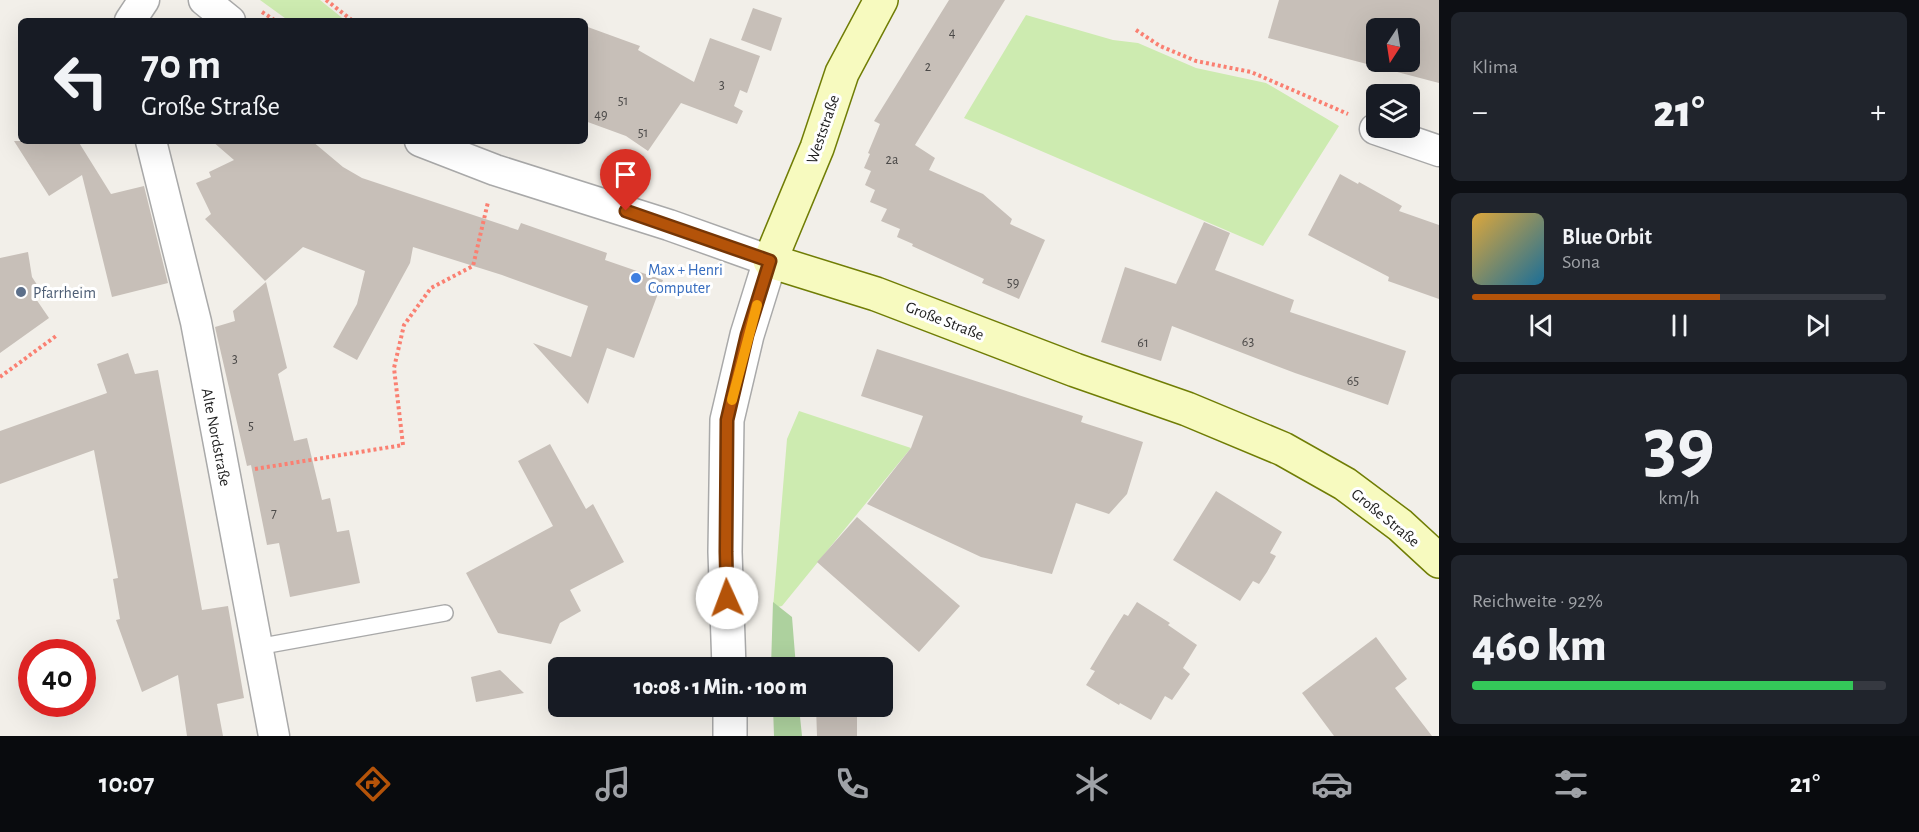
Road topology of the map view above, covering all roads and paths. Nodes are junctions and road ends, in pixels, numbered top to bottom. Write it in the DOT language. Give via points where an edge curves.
graph roads {
  1 [pos="144,0"];
  2 [pos="326,0"];
  3 [pos="881,0"];
  4 [pos="132,18"];
  5 [pos="349,18"];
  6 [pos="1136,30"];
  7 [pos="1366,124"];
  8 [pos="1401,138"];
  9 [pos="152,144"];
  10 [pos="428,144"];
  11 [pos="1439,151"];
  12 [pos="495,170"];
  13 [pos="770,261"];
  14 [pos="56,336"];
  15 [pos="0,377"];
  16 [pos="224,474"];
  17 [pos="1439,561"];
  18 [pos="445,613"];
  19 [pos="257,647"];
  20 [pos="729,657"];
  21 [pos="730,717"];
  22 [pos="274,736"];
  23 [pos="730,736"];
  1 -- 4 [label="street"];
  2 -- 5 [label="path"];
  3 -- 13 [label="main road, Weststraße" via="842,73 817,148"];
  6 -- 7 [label="path" via="1160,46 1196,61 1251,72"];
  8 -- 11 [label="street"];
  9 -- 16 [label="street, Alte Nordstraße" via="196,322"];
  10 -- 12 [label="street, Große Straße"];
  12 -- 13 [label="street, Große Straße"];
  12 -- 16 [label="path" via="473,266 430,288 404,325 394,368 403,445"];
  13 -- 17 [label="main road, Große Straße" via="876,294 1187,409 1283,449 1345,484 1400,525"];
  13 -- 20 [label="street" via="727,420"];
  14 -- 15 [label="path"];
  16 -- 19 [label="street, Alte Nordstraße"];
  18 -- 19 [label="lane"];
  19 -- 22 [label="street, Alte Nordstraße"];
  21 -- 23 [label="street"];
}
